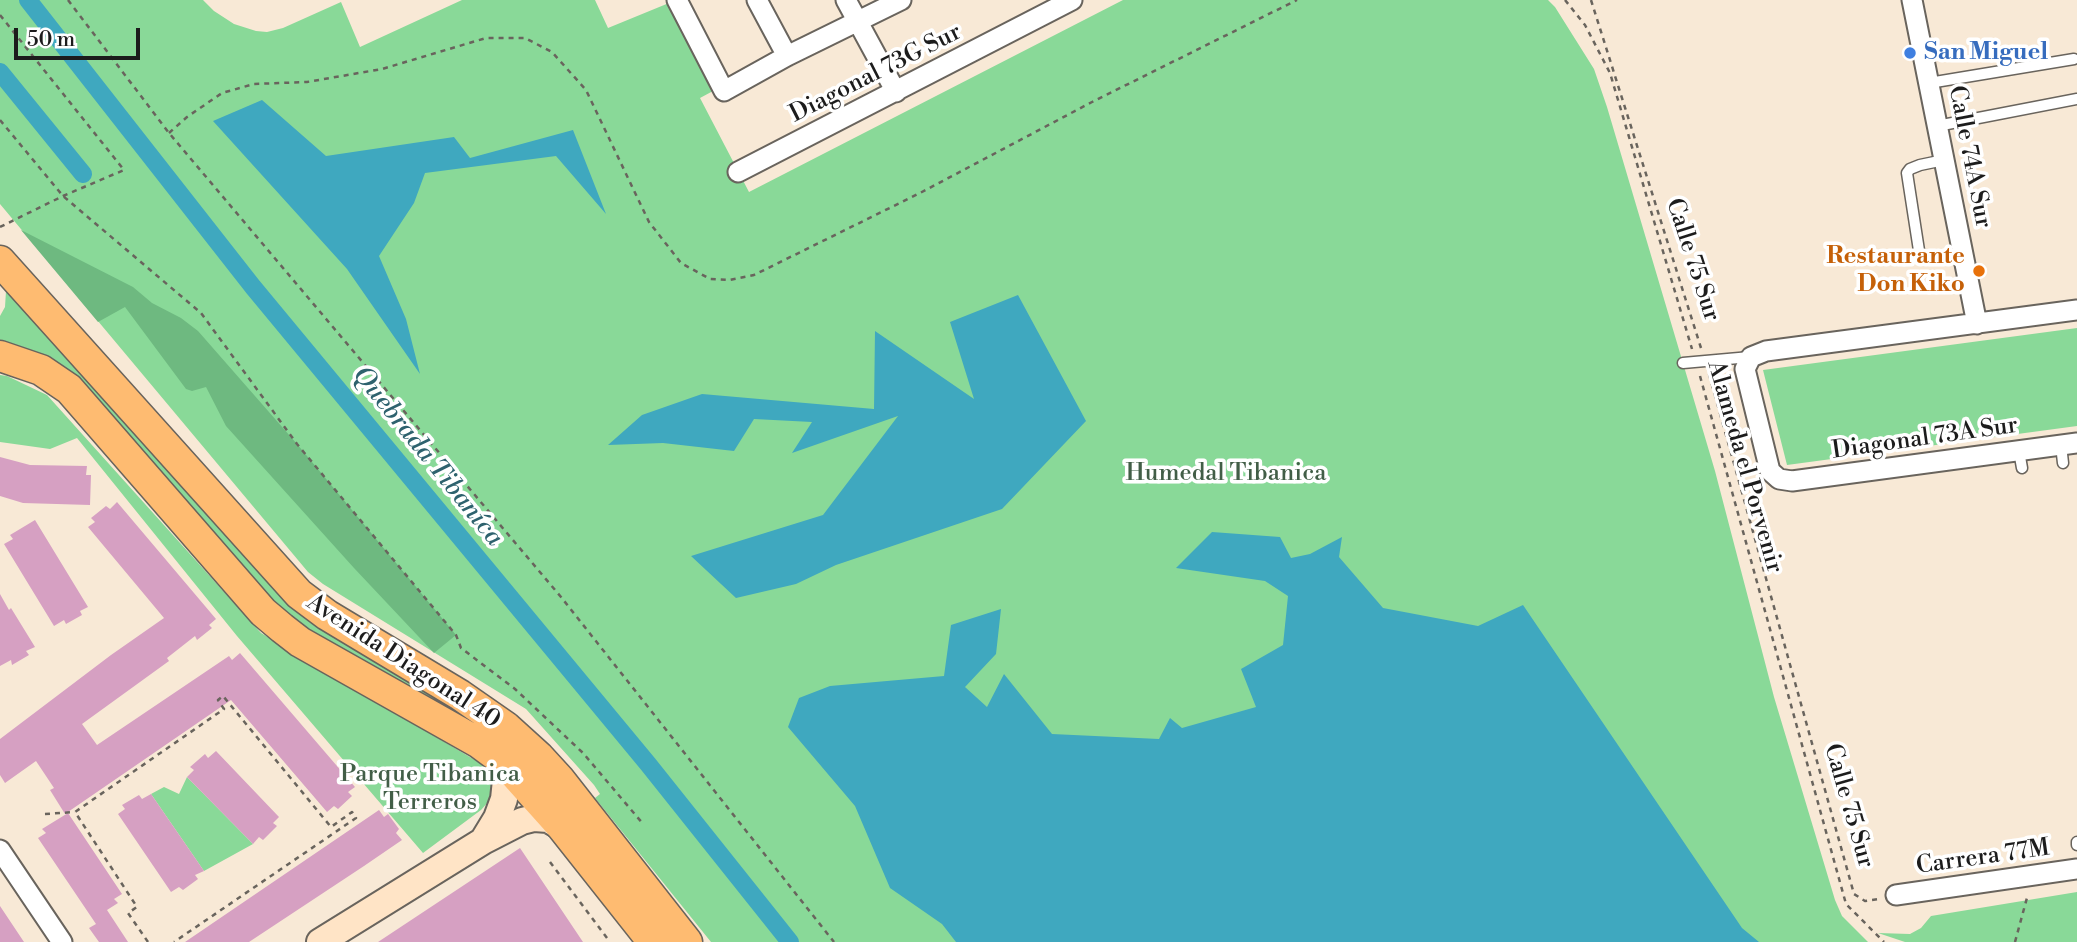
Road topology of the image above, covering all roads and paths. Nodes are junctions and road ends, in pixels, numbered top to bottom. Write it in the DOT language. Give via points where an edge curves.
graph roads {
  1 [pos="68,0"];
  2 [pos="677,0"];
  3 [pos="757,0"];
  4 [pos="846,0"];
  5 [pos="901,0"];
  6 [pos="1072,0"];
  7 [pos="1297,0"];
  8 [pos="1564,0"];
  9 [pos="1591,0"];
  10 [pos="1912,0"];
  11 [pos="0,15"];
  12 [pos="857,23"];
  13 [pos="787,56"];
  14 [pos="2074,59"];
  15 [pos="1929,83"];
  16 [pos="896,92"];
  17 [pos="2077,99"];
  18 [pos="0,120"];
  19 [pos="1937,126"];
  20 [pos="169,133"];
  21 [pos="1944,160"];
  22 [pos="738,172"];
  23 [pos="63,196"];
  24 [pos="0,227"];
  25 [pos="1920,257"];
  26 [pos="0,261"];
  27 [pos="2077,310"];
  28 [pos="1977,324"];
  29 [pos="0,356"];
  30 [pos="1751,357"];
  31 [pos="1701,362"];
  32 [pos="1683,363"];
  33 [pos="2067,450"];
  34 [pos="502,760"];
  35 [pos="75,812"];
  36 [pos="45,814"];
  37 [pos="644,825"];
  38 [pos="562,827"];
  39 [pos="483,841"];
  40 [pos="0,850"];
  41 [pos="550,862"];
  42 [pos="2077,869"];
  43 [pos="2034,874"];
  44 [pos="1896,895"];
  45 [pos="62,942"];
  46 [pos="148,942"];
  47 [pos="174,942"];
  48 [pos="320,942"];
  49 [pos="610,942"];
  50 [pos="653,942"];
  51 [pos="687,942"];
  52 [pos="834,942"];
  53 [pos="1885,942"];
  54 [pos="2015,942"];
  1 -- 20 [label="path"];
  2 -- 13 [label="street" via="724,91"];
  3 -- 13 [label="street"];
  4 -- 12 [label="street"];
  5 -- 12 [label="street"];
  6 -- 16 [label="street, Diagonal 73G Sur"];
  7 -- 20 [label="path" via="754,275 729,280 710,279 681,263 649,222 586,90 552,52 525,38 486,38 382,69 307,82 254,84 222,93"];
  8 -- 31 [label="path, Alameda el Porvenir" via="1585,26 1610,73"];
  9 -- 31 [label="path, Calle 75 Sur"];
  10 -- 15 [label="street, Calle 74A Sur"];
  11 -- 23 [label="path" via="124,170"];
  12 -- 13 [label="street"];
  12 -- 16 [label="street"];
  14 -- 15 [label="lane"];
  15 -- 19 [label="street, Calle 74A Sur"];
  16 -- 22 [label="street, Diagonal 73G Sur"];
  17 -- 19 [label="lane"];
  18 -- 23 [label="path"];
  19 -- 21 [label="street, Calle 74A Sur"];
  20 -- 52 [label="path" via="561,597"];
  21 -- 25 [label="lane" via="1920,164 1907,173"];
  21 -- 28 [label="street, Calle 74A Sur"];
  23 -- 24 [label="path"];
  23 -- 37 [label="path" via="201,313 297,444 456,635 461,648 515,689 583,753"];
  26 -- 51 [label="main road, Avenida Diagonal 40" via="299,594 460,695 538,756"];
  27 -- 28 [label="street"];
  28 -- 30 [label="street" via="1766,351"];
  29 -- 34 [label="main road, Avenida Diagonal 40" via="41,370 69,390 282,628"];
  30 -- 31 [label="lane"];
  30 -- 33 [label="street, Diagonal 73A Sur" via="1745,369 1770,471 1779,479 2020,460"];
  31 -- 32 [label="lane"];
  31 -- 44 [label="path, Calle 75 Sur" via="1854,894 1865,901"];
  31 -- 53 [label="path, Alameda el Porvenir" via="1846,904"];
  34 -- 38 [label="main road, Avenida Diagonal 40"];
  34 -- 39 [label="street" via="504,799"];
  35 -- 36 [label="path"];
  35 -- 46 [label="path" via="137,907 128,913"];
  35 -- 47 [label="path" via="224,709 218,700 223,696 331,827 352,811 356,818"];
  38 -- 39 [label="street" via="534,818"];
  38 -- 50 [label="main road, Avenida Diagonal 40"];
  39 -- 48 [label="street"];
  40 -- 45 [label="street"];
  41 -- 49 [label="path"];
  42 -- 43 [label="street, Carrera 77M"];
  43 -- 44 [label="street, Carrera 77M"];
  43 -- 54 [label="path"];
}
